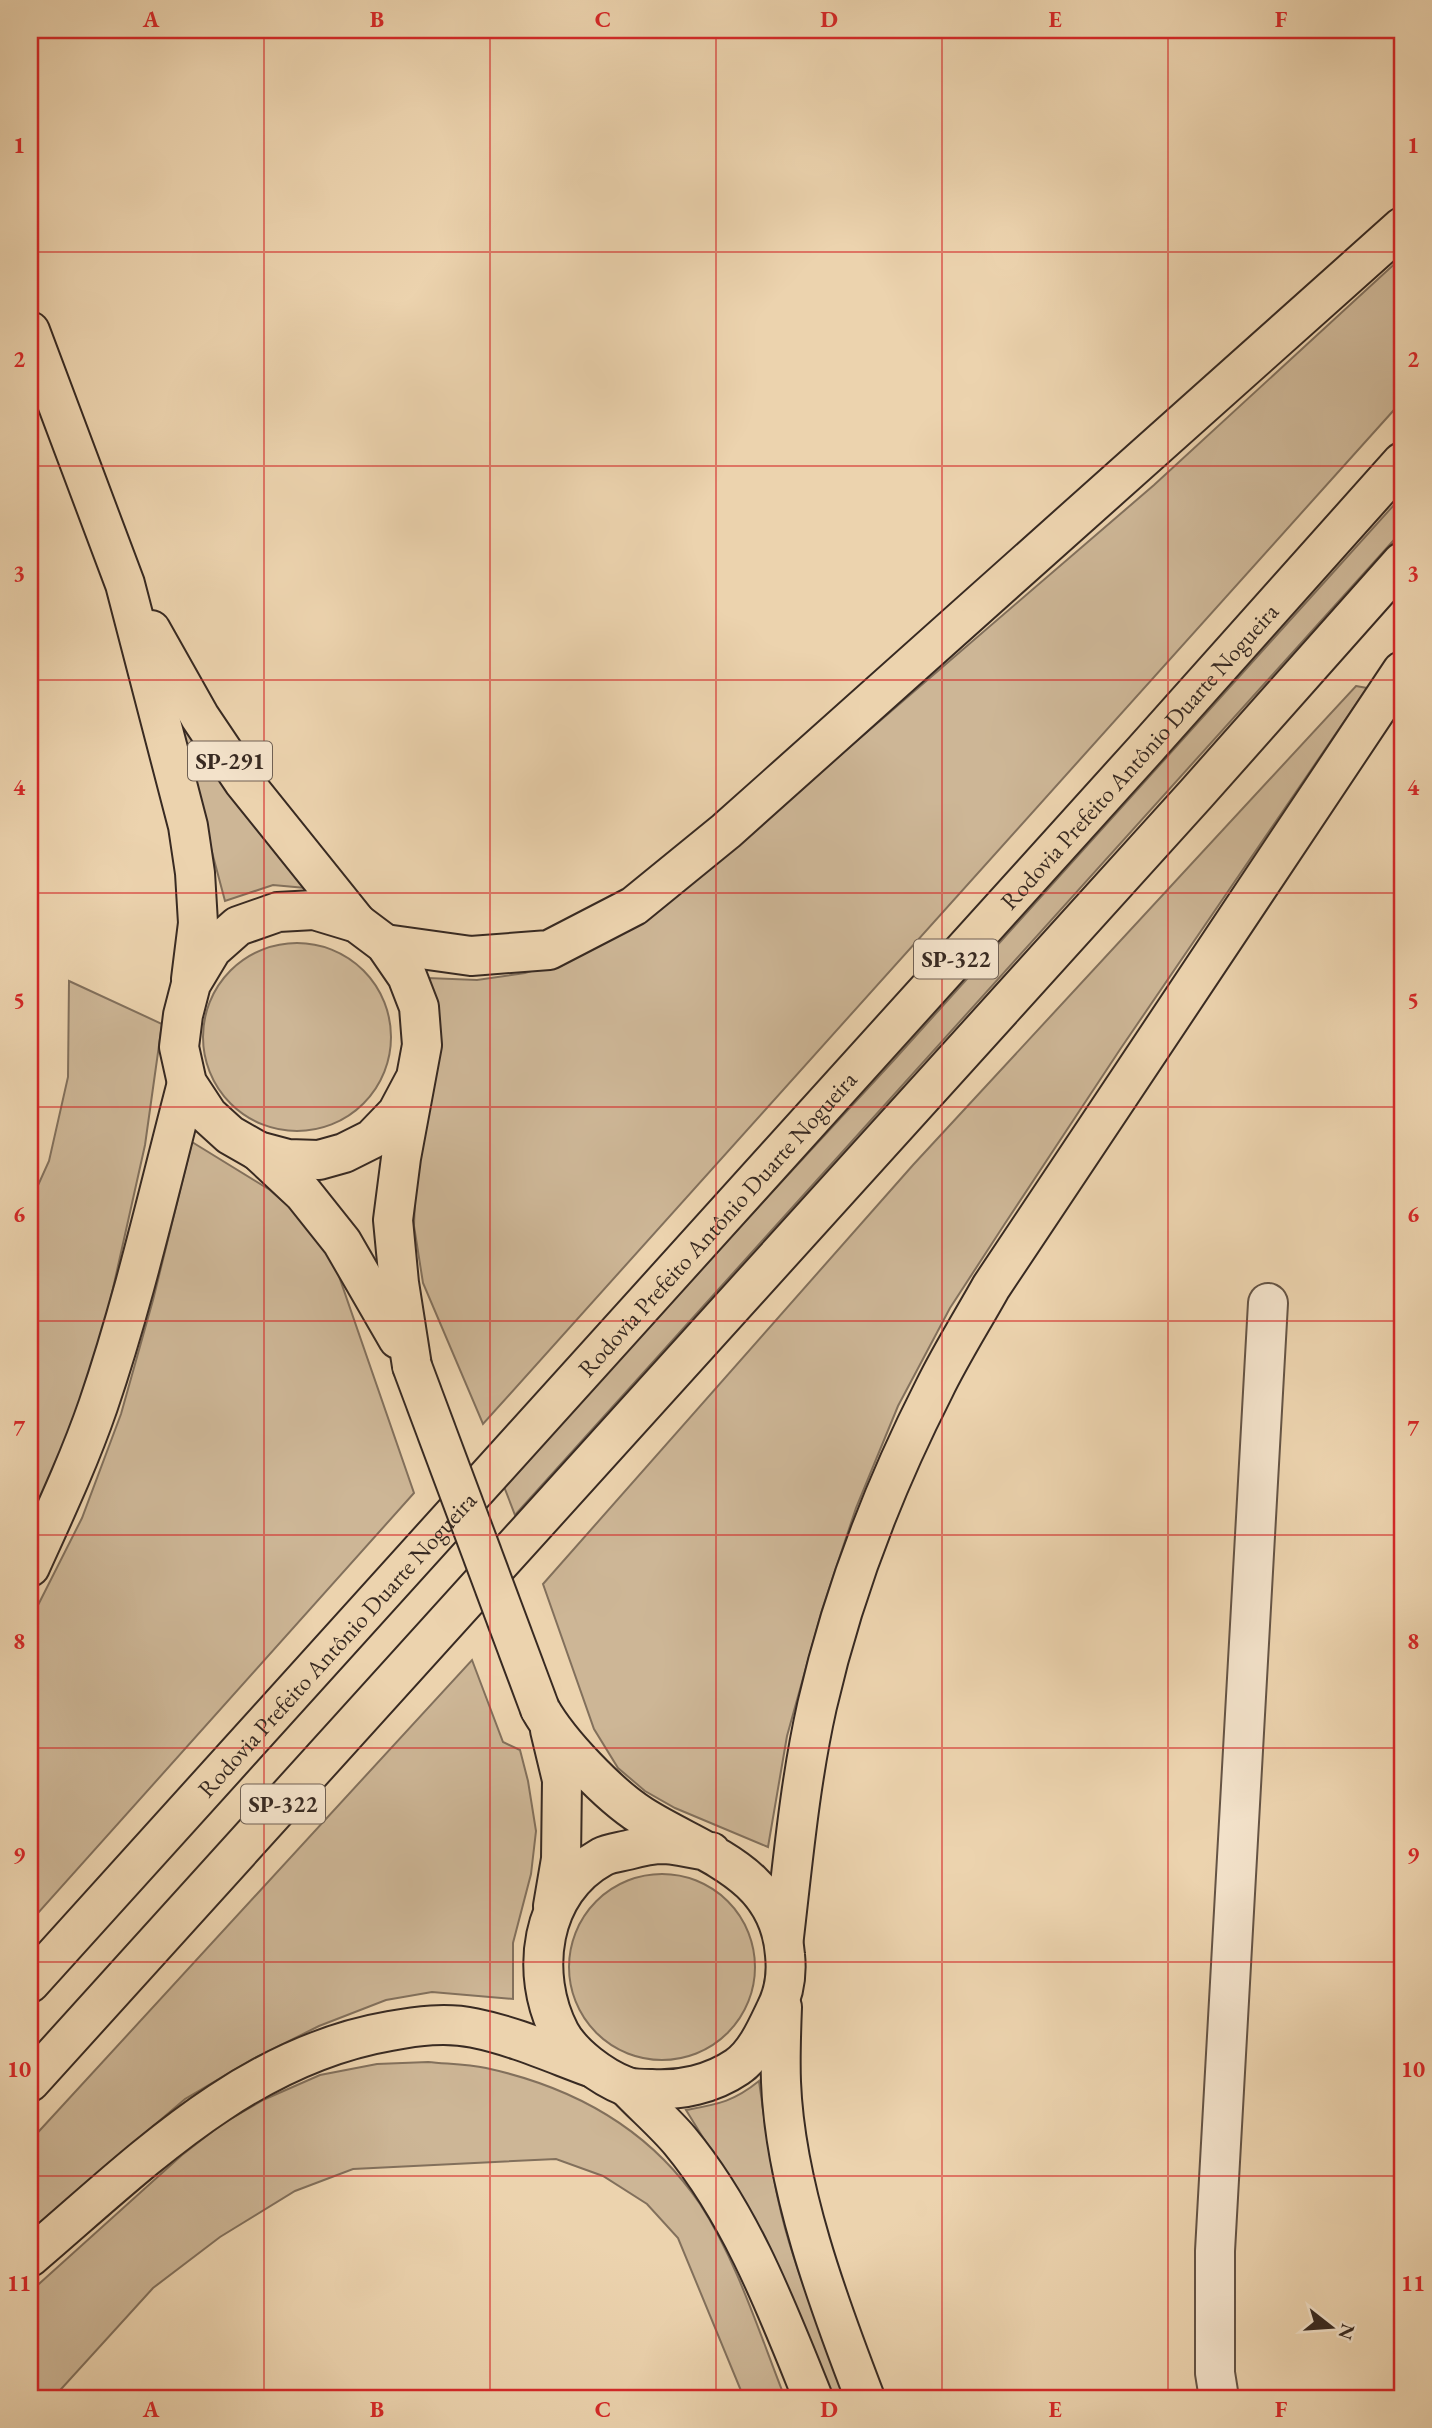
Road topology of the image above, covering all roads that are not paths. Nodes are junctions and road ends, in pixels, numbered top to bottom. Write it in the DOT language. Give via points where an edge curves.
graph roads {
  1 [pos="1402,227"];
  2 [pos="30,331"];
  3 [pos="1402,462"];
  4 [pos="1402,562"];
  5 [pos="125,584"];
  6 [pos="1402,671"];
  7 [pos="371,933"];
  8 [pos="191,984"];
  9 [pos="414,1081"];
  10 [pos="187,1083"];
  11 [pos="258,1152"];
  12 [pos="1268,1303"];
  13 [pos="412,1366"];
  14 [pos="30,1567"];
  15 [pos="545,1717"];
  16 [pos="711,1852"];
  17 [pos="552,1912"];
  18 [pos="784,1937"];
  19 [pos="30,1983"];
  20 [pos="782,1998"];
  21 [pos="590,2067"];
  22 [pos="30,2082"];
  23 [pos="627,2087"];
  24 [pos="30,2257"];
  25 [pos="813,2398"];
  26 [pos="865,2398"];
  27 [pos="1219,2398"];
  1 -- 7 [label="main road" via="726,831 634,906 549,950 471,956"];
  2 -- 5 [label="main road, SP-291"];
  3 -- 19 [label="main road, Rodovia Prefeito Antônio Duarte Nogueira / SP-322"];
  4 -- 22 [label="main road, SP-322"];
  5 -- 7 [label="main road, SP-291" via="200,717 243,781"];
  5 -- 8 [label="main road, SP-291" via="188,827 198,923"];
  6 -- 18 [label="main road" via="991,1287 934,1389 886,1494 844,1608 817,1706 800,1800"];
  7 -- 8 [label="main road, SP-291" via="314,910 278,912 238,926 212,949"];
  7 -- 9 [label="main road, SP-291" via="407,976 419,1007 422,1045"];
  8 -- 10 [label="main road, SP-291" via="179,1047"];
  9 -- 11 [label="main road, SP-291" via="397,1113 372,1139 344,1153 319,1160"];
  9 -- 13 [label="main road" via="393,1220"];
  10 -- 11 [label="main road, SP-291" via="208,1115"];
  10 -- 14 [label="main road" via="98,1406"];
  11 -- 13 [label="main road" via="303,1193 342,1242"];
  12 -- 27 [label="street" via="1215,2250"];
  13 -- 15 [label="main road, bridge"];
  15 -- 16 [label="main road" via="601,1782 640,1815"];
  15 -- 17 [label="main road" via="562,1780 561,1859"];
  16 -- 17 [label="main road" via="663,1844 603,1856 576,1877"];
  16 -- 18 [label="main road" via="748,1878 770,1902"];
  17 -- 21 [label="main road" via="542,1953 545,1996 561,2035"];
  18 -- 20 [label="main road"];
  20 -- 23 [label="main road" via="762,2038 738,2066 705,2083 667,2090"];
  20 -- 26 [label="main road" via="781,2083 789,2152 813,2253"];
  21 -- 23 [label="main road"];
  21 -- 24 [label="main road" via="472,2028 425,2025 366,2035 309,2053 189,2122"];
  23 -- 25 [label="main road" via="680,2140 721,2198 770,2292"];
}
